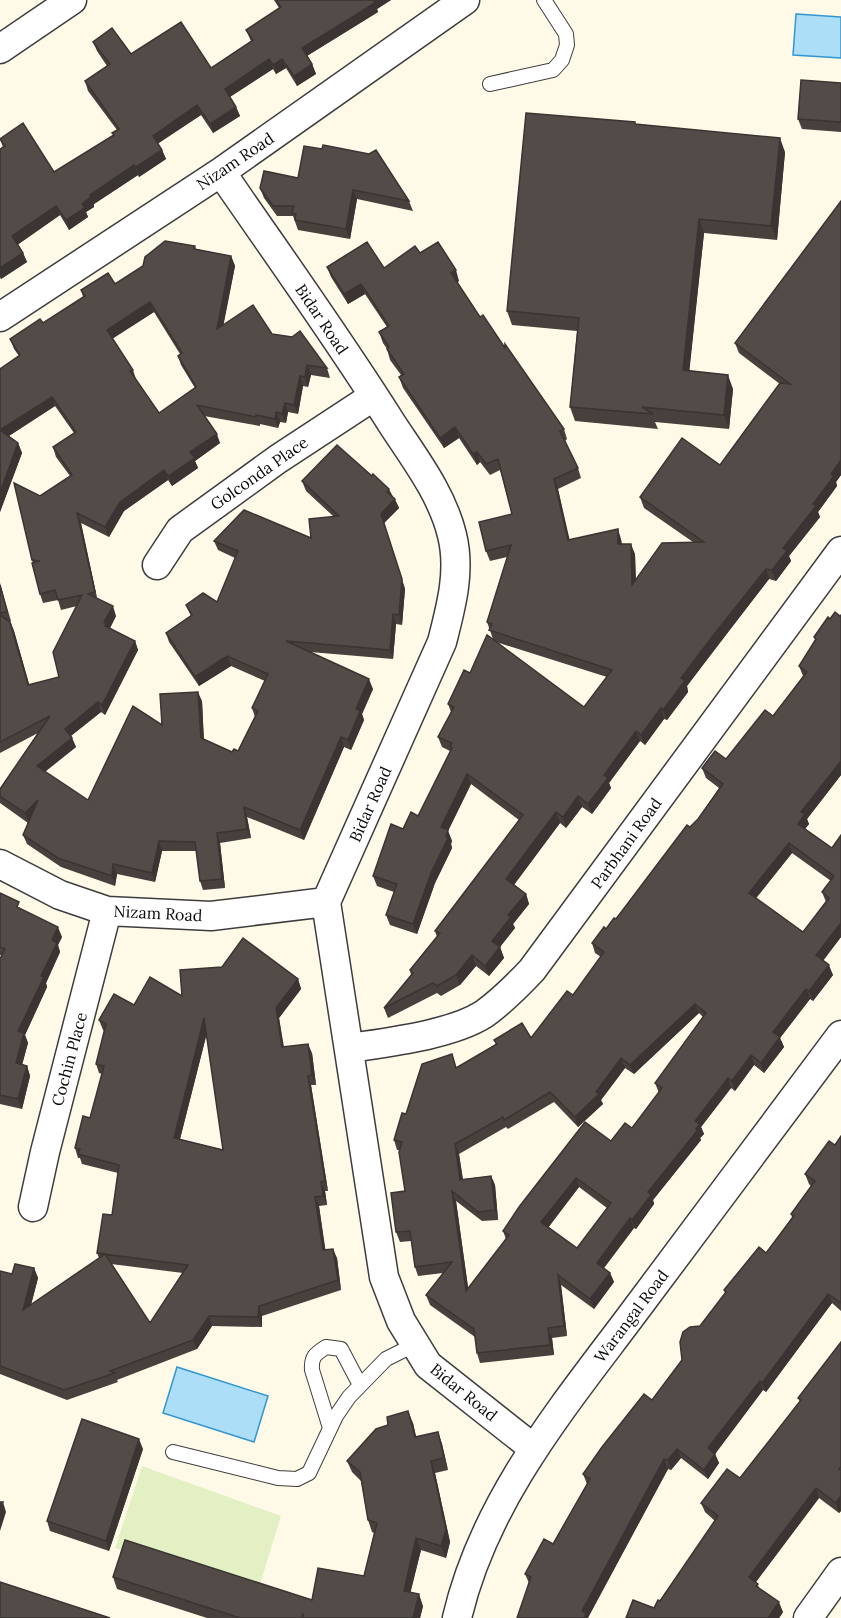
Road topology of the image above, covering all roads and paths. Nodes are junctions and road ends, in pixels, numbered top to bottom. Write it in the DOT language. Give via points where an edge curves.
graph roads {
  1 [pos="72,0"];
  2 [pos="465,0"];
  3 [pos="544,0"];
  4 [pos="0,49"];
  5 [pos="490,84"];
  6 [pos="221,171"];
  7 [pos="0,317"];
  8 [pos="374,396"];
  9 [pos="841,550"];
  10 [pos="157,564"];
  11 [pos="0,864"];
  12 [pos="326,902"];
  13 [pos="107,911"];
  14 [pos="841,1035"];
  15 [pos="350,1048"];
  16 [pos="33,1207"];
  17 [pos="414,1345"];
  18 [pos="360,1385"];
  19 [pos="330,1428"];
  20 [pos="533,1448"];
  21 [pos="172,1452"];
  22 [pos="841,1572"];
  23 [pos="457,1618"];
  24 [pos="808,1618"];
  1 -- 4 [label="street"];
  2 -- 6 [label="street, Nizam Road"];
  3 -- 5 [label="lane" via="566,34 562,60 553,70"];
  6 -- 7 [label="street, Nizam Road"];
  6 -- 8 [label="street, Bidar Road"];
  8 -- 10 [label="street, Golconda Place" via="180,530"];
  8 -- 12 [label="street, Bidar Road" via="444,507 456,565 452,604 442,642"];
  9 -- 15 [label="street, Parbhani Road" via="532,970 508,996 482,1015 450,1028"];
  11 -- 13 [label="street, Nizam Road" via="60,895"];
  12 -- 13 [label="street, Nizam Road" via="211,916"];
  12 -- 15 [label="street, Bidar Road"];
  13 -- 16 [label="street, Cochin Place"];
  14 -- 20 [label="street, Warangal Road"];
  15 -- 17 [label="street, Bidar Road" via="384,1277"];
  17 -- 18 [label="lane" via="386,1359"];
  17 -- 20 [label="street, Bidar Road" via="428,1365"];
  18 -- 19 [label="lane"];
  18 -- 19 [label="lane" via="341,1349 326,1347 314,1355 312,1370"];
  19 -- 21 [label="lane" via="309,1473 297,1479 278,1478"];
  20 -- 23 [label="street, Warangal Road" via="488,1529"];
  22 -- 24 [label="street"];
}
